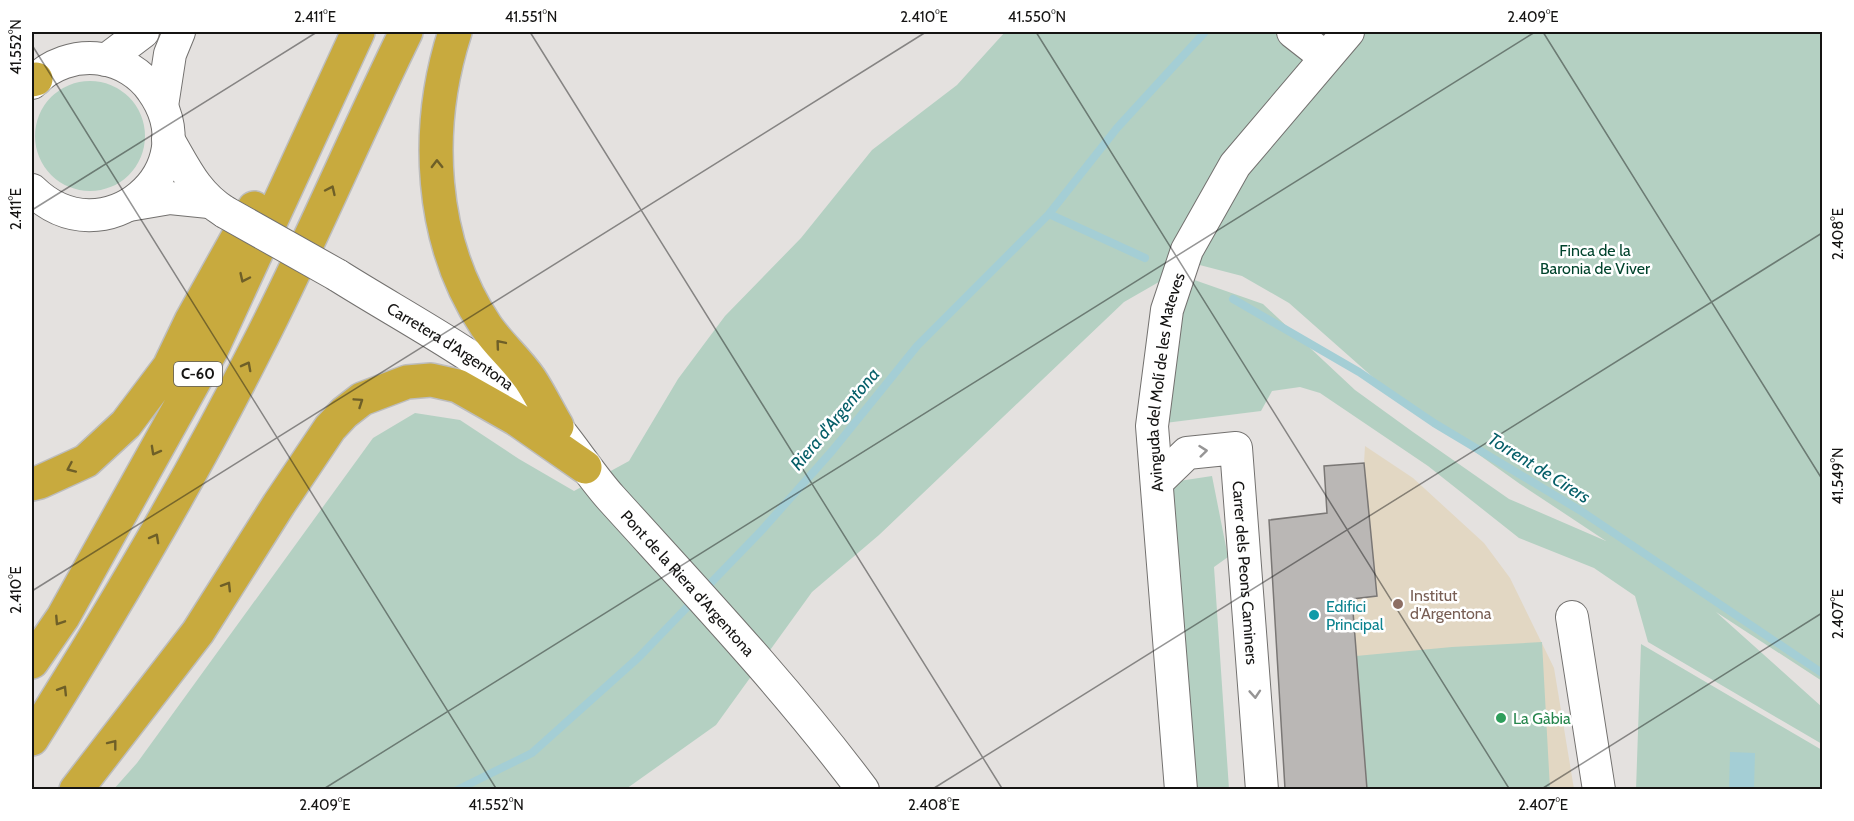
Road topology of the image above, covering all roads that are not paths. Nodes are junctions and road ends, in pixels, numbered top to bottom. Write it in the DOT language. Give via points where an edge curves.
graph roads {
  1 [pos="143,32"];
  2 [pos="179,32"];
  3 [pos="358,32"];
  4 [pos="406,32"];
  5 [pos="455,32"];
  6 [pos="1348,32"];
  7 [pos="1296,34"];
  8 [pos="1325,57"];
  9 [pos="106,60"];
  10 [pos="339,72"];
  11 [pos="33,81"];
  12 [pos="162,106"];
  13 [pos="168,140"];
  14 [pos="32,190"];
  15 [pos="129,205"];
  16 [pos="217,207"];
  17 [pos="557,426"];
  18 [pos="585,467"];
  19 [pos="1156,482"];
  20 [pos="32,483"];
  21 [pos="1572,617"];
  22 [pos="32,662"];
  23 [pos="32,739"];
  24 [pos="76,789"];
  25 [pos="864,789"];
  26 [pos="1181,789"];
  27 [pos="1262,789"];
  28 [pos="1599,789"];
  1 -- 9 [label="street"];
  2 -- 12 [label="street" via="170,54"];
  3 -- 10 [label="highway, C-60"];
  23 -- 4 [label="highway, C-60, one-way" via="150,547 258,346"];
  17 -- 5 [label="highway, one-way" via="529,379 486,327 462,283 451,252 436,168 442,86"];
  6 -- 8 [label="street, Avinguda del Molí de les Mateves"];
  7 -- 8 [label="street"];
  8 -- 19 [label="street, Avinguda del Molí de les Mateves" via="1235,165 1186,250 1164,333 1152,426"];
  9 -- 11 [label="street" via="72,60 52,67"];
  9 -- 12 [label="street" via="139,76"];
  10 -- 20 [label="highway, one-way" via="295,128 169,367 126,424 86,461"];
  10 -- 22 [label="highway, C-60, one-way" via="211,351 63,617"];
  12 -- 13 [label="street"];
  13 -- 15 [label="street" via="157,177"];
  13 -- 16 [label="street" via="190,177"];
  14 -- 15 [label="street" via="57,209 77,215 99,215"];
  15 -- 16 [label="street" via="170,198"];
  16 -- 17 [label="street, Carretera d'Argentona, bridge" via="489,368"];
  17 -- 18 [label="street, Carretera d'Argentona"];
  24 -- 18 [label="highway, one-way" via="198,632 330,428 362,399 407,382 431,380 458,386 516,418"];
  18 -- 25 [label="street, Pont de la Riera d'Argentona" via="770,673"];
  19 -- 26 [label="street, Avinguda del Molí de les Mateves"];
  19 -- 27 [label="street, Carrer dels Peons Caminers, one-way" via="1187,453 1236,448"];
  21 -- 28 [label="street"];
}
